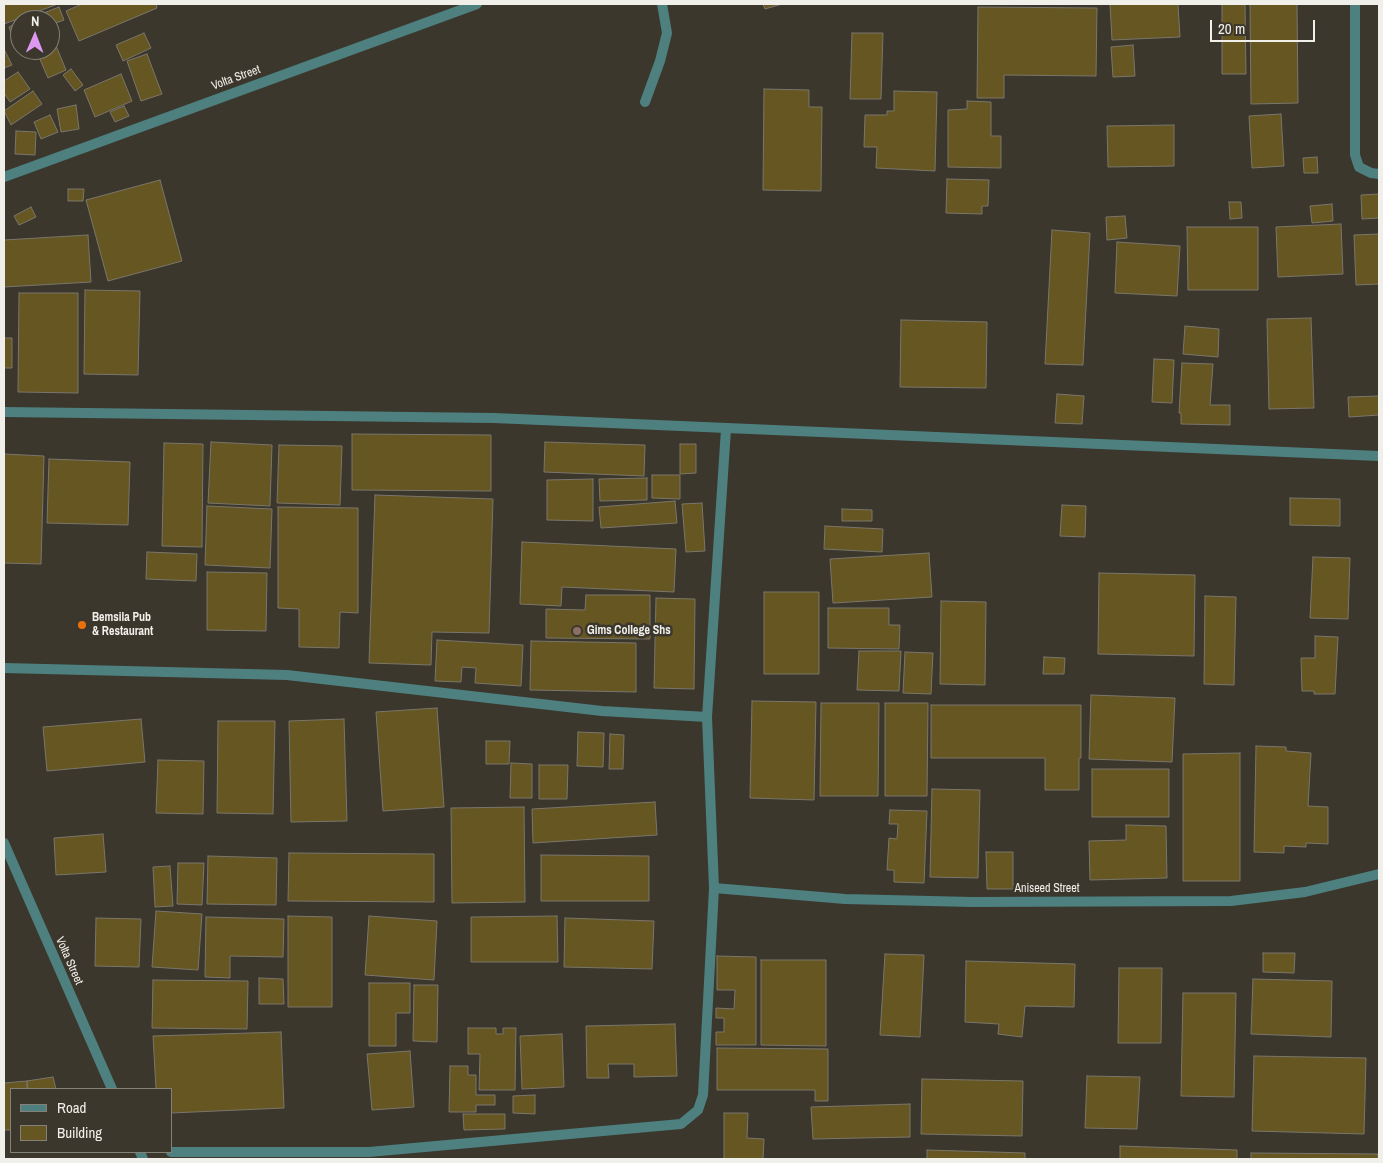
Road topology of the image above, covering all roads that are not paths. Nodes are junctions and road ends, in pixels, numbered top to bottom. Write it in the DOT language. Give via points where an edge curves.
graph roads {
  1 [pos="477,4"];
  2 [pos="662,4"];
  3 [pos="1355,4"];
  4 [pos="645,102"];
  5 [pos="1379,174"];
  6 [pos="4,177"];
  7 [pos="4,412"];
  8 [pos="726,428"];
  9 [pos="1379,456"];
  10 [pos="4,668"];
  11 [pos="707,717"];
  12 [pos="4,843"];
  13 [pos="1379,874"];
  14 [pos="714,888"];
  15 [pos="112,1088"];
  16 [pos="172,1152"];
  1 -- 6 [label="street, Volta Street"];
  2 -- 4 [label="street" via="667,33"];
  3 -- 5 [label="street" via="1355,154 1359,168"];
  7 -- 8 [label="street" via="494,418"];
  8 -- 9 [label="street"];
  8 -- 11 [label="street"];
  10 -- 11 [label="street" via="287,675 602,711"];
  11 -- 14 [label="street"];
  12 -- 15 [label="street, Volta Street"];
  13 -- 14 [label="street, Aniseed Street" via="1304,892 1231,901 845,899"];
  14 -- 16 [label="street" via="703,1096 698,1110 681,1124 369,1152"];
}
